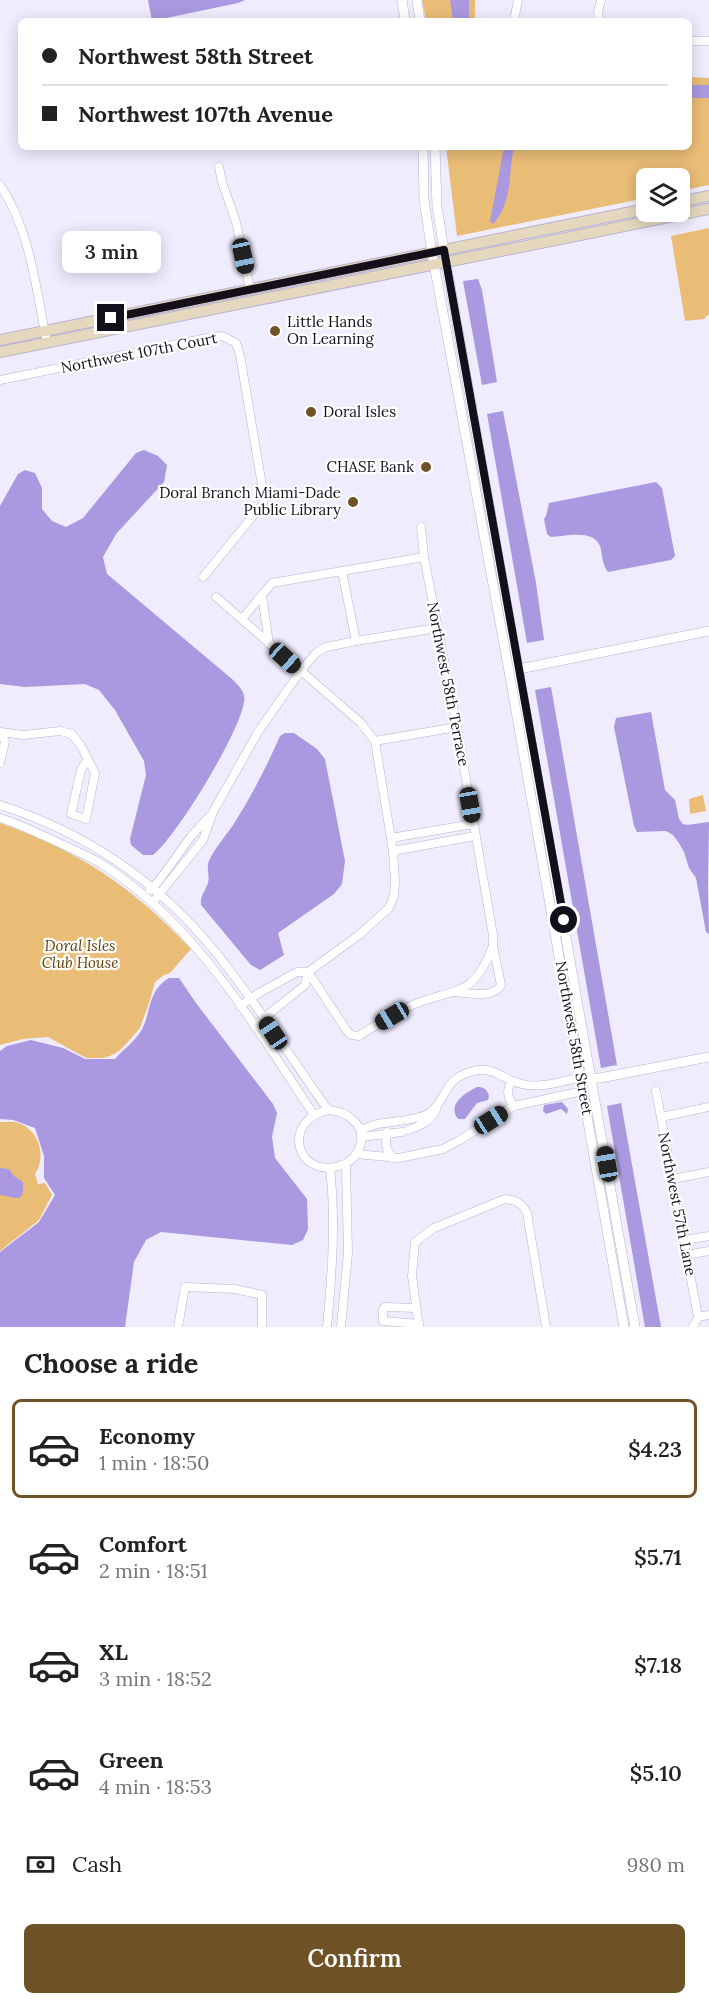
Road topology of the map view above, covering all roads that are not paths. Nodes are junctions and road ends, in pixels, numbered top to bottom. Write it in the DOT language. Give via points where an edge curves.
graph roads {
  1 [pos="402,0"];
  2 [pos="417,0"];
  3 [pos="518,0"];
  4 [pos="601,0"];
  5 [pos="405,18"];
  6 [pos="420,18"];
  7 [pos="515,18"];
  8 [pos="599,18"];
  9 [pos="692,41"];
  10 [pos="709,42"];
  11 [pos="423,150"];
  12 [pos="435,150"];
  13 [pos="219,167"];
  14 [pos="0,185"];
  15 [pos="709,196"];
  16 [pos="690,200"];
  17 [pos="709,209"];
  18 [pos="636,211"];
  19 [pos="444,250"];
  20 [pos="432,253"];
  21 [pos="446,262"];
  22 [pos="434,265"];
  23 [pos="250,289"];
  24 [pos="44,331"];
  25 [pos="0,340"];
  26 [pos="46,343"];
  27 [pos="0,352"];
  28 [pos="0,380"];
  29 [pos="421,527"];
  30 [pos="424,557"];
  31 [pos="342,571"];
  32 [pos="203,577"];
  33 [pos="262,595"];
  34 [pos="216,597"];
  35 [pos="242,619"];
  36 [pos="437,628"];
  37 [pos="709,630"];
  38 [pos="356,640"];
  39 [pos="269,644"];
  40 [pos="519,669"];
  41 [pos="509,671"];
  42 [pos="300,672"];
  43 [pos="457,727"];
  44 [pos="0,733"];
  45 [pos="375,741"];
  46 [pos="88,759"];
  47 [pos="0,764"];
  48 [pos="0,805"];
  49 [pos="213,812"];
  50 [pos="0,818"];
  51 [pos="473,824"];
  52 [pos="475,836"];
  53 [pos="391,838"];
  54 [pos="393,851"];
  55 [pos="152,888"];
  56 [pos="159,894"];
  57 [pos="143,895"];
  58 [pos="152,903"];
  59 [pos="493,946"];
  60 [pos="308,972"];
  61 [pos="454,992"];
  62 [pos="250,999"];
  63 [pos="240,1006"];
  64 [pos="264,1019"];
  65 [pos="254,1026"];
  66 [pos="709,1057"];
  67 [pos="581,1077"];
  68 [pos="592,1080"];
  69 [pos="512,1081"];
  70 [pos="583,1091"];
  71 [pos="656,1091"];
  72 [pos="440,1100"];
  73 [pos="514,1107"];
  74 [pos="709,1107"];
  75 [pos="328,1110"];
  76 [pos="314,1115"];
  77 [pos="661,1117"];
  78 [pos="387,1123"];
  79 [pos="361,1133"];
  80 [pos="387,1134"];
  81 [pos="356,1154"];
  82 [pos="393,1158"];
  83 [pos="346,1164"];
  84 [pos="330,1168"];
  85 [pos="709,1172"];
  86 [pos="672,1179"];
  87 [pos="709,1236"];
  88 [pos="684,1240"];
  89 [pos="709,1251"];
  90 [pos="687,1255"];
  91 [pos="416,1308"];
  92 [pos="709,1315"];
  93 [pos="698,1317"];
  94 [pos="419,1326"];
  95 [pos="178,1327"];
  96 [pos="262,1327"];
  97 [pos="327,1327"];
  98 [pos="341,1327"];
  99 [pos="546,1327"];
  100 [pos="624,1327"];
  101 [pos="635,1327"];
  102 [pos="693,1327"];
  1 -- 5 [label="street"];
  2 -- 6 [label="street"];
  3 -- 7 [label="street"];
  4 -- 8 [label="street"];
  9 -- 10 [label="street"];
  11 -- 20 [label="street, Northwest 58th Street" via="425,208"];
  12 -- 19 [label="street, Northwest 58th Street" via="436,197"];
  13 -- 23 [label="street"];
  14 -- 24 [label="street" via="14,208 26,242"];
  15 -- 16 [label="main road"];
  17 -- 21 [label="main road"];
  18 -- 19 [label="main road"];
  19 -- 20 [label="main road"];
  19 -- 21 [label="street, Northwest 58th Street"];
  20 -- 22 [label="street, Northwest 58th Street"];
  20 -- 23 [label="main road"];
  21 -- 22 [label="main road"];
  21 -- 40 [label="street, Northwest 58th Street"];
  22 -- 26 [label="main road"];
  22 -- 41 [label="street, Northwest 58th Street"];
  23 -- 24 [label="main road"];
  24 -- 25 [label="main road"];
  24 -- 26 [label="street"];
  26 -- 27 [label="main road"];
  28 -- 32 [label="street, Northwest 107th Court" via="212,336 236,343 263,504"];
  29 -- 30 [label="street, Northwest 58th Terrace"];
  30 -- 31 [label="street"];
  30 -- 36 [label="street, Northwest 58th Terrace"];
  31 -- 33 [label="street" via="272,583"];
  31 -- 38 [label="street"];
  33 -- 35 [label="street"];
  33 -- 39 [label="street"];
  34 -- 35 [label="street"];
  35 -- 39 [label="street"];
  36 -- 38 [label="street"];
  36 -- 43 [label="street, Northwest 58th Terrace"];
  37 -- 40 [label="street"];
  38 -- 42 [label="street" via="326,647"];
  39 -- 42 [label="street"];
  40 -- 41 [label="street"];
  40 -- 68 [label="street, Northwest 58th Street"];
  41 -- 67 [label="street, Northwest 58th Street"];
  42 -- 45 [label="street" via="360,722"];
  42 -- 49 [label="street" via="258,732"];
  43 -- 45 [label="street"];
  43 -- 51 [label="street, Northwest 58th Terrace"];
  44 -- 46 [label="street" via="68,732 78,740"];
  44 -- 47 [label="street" via="5,741"];
  45 -- 53 [label="street"];
  46 -- 46 [label="street" via="81,771 71,814 86,819 95,776"];
  48 -- 55 [label="street" via="85,841"];
  49 -- 55 [label="street"];
  49 -- 56 [label="street" via="203,840"];
  50 -- 57 [label="street" via="89,858"];
  51 -- 52 [label="street, Northwest 58th Terrace"];
  51 -- 53 [label="street"];
  52 -- 54 [label="street"];
  52 -- 59 [label="street, Northwest 58th Terrace"];
  53 -- 54 [label="street"];
  54 -- 60 [label="street" via="395,882 389,908 360,935"];
  55 -- 56 [label="street"];
  55 -- 57 [label="street"];
  56 -- 58 [label="street"];
  56 -- 62 [label="street" via="212,948"];
  57 -- 58 [label="street"];
  58 -- 63 [label="street" via="200,953"];
  59 -- 61 [label="street" via="478,976"];
  59 -- 61 [label="street, Northwest 58th Terrace" via="501,985 498,991"];
  60 -- 61 [label="street" via="351,1035 359,1036 409,1006"];
  60 -- 62 [label="street" via="297,972"];
  60 -- 64 [label="street" via="305,985"];
  62 -- 63 [label="street"];
  62 -- 64 [label="street"];
  63 -- 65 [label="street"];
  64 -- 65 [label="street"];
  64 -- 75 [label="street"];
  65 -- 76 [label="street"];
  66 -- 68 [label="street"];
  67 -- 68 [label="street"];
  67 -- 69 [label="street" via="535,1086"];
  67 -- 70 [label="street, Northwest 58th Street"];
  68 -- 70 [label="street"];
  68 -- 101 [label="street, Northwest 58th Street"];
  69 -- 72 [label="street" via="485,1070 471,1071 448,1086"];
  69 -- 73 [label="street" via="507,1095"];
  70 -- 73 [label="street"];
  70 -- 100 [label="street, Northwest 58th Street"];
  71 -- 77 [label="street, Northwest 57th Lane"];
  72 -- 78 [label="street" via="432,1111 420,1117"];
  72 -- 80 [label="street" via="434,1114 422,1126"];
  73 -- 82 [label="street" via="443,1149"];
  74 -- 77 [label="street"];
  75 -- 76 [label="street"];
  75 -- 79 [label="street" via="350,1116"];
  76 -- 84 [label="street" via="302,1126 300,1150 312,1163"];
  77 -- 86 [label="street, Northwest 57th Lane"];
  78 -- 79 [label="street"];
  78 -- 80 [label="street"];
  79 -- 80 [label="street"];
  79 -- 81 [label="street"];
  80 -- 82 [label="street" via="385,1149"];
  81 -- 82 [label="street"];
  81 -- 83 [label="street"];
  83 -- 84 [label="street"];
  83 -- 98 [label="street" via="348,1253"];
  84 -- 97 [label="street" via="333,1255"];
  85 -- 86 [label="street"];
  86 -- 88 [label="street, Northwest 57th Lane"];
  87 -- 88 [label="street"];
  88 -- 90 [label="street, Northwest 57th Lane"];
  89 -- 90 [label="street"];
  90 -- 93 [label="street, Northwest 57th Lane"];
  91 -- 94 [label="street"];
  91 -- 94 [label="street" via="385,1307 382,1320"];
  91 -- 99 [label="street" via="412,1276 415,1242 434,1228 512,1199 523,1204 527,1213"];
  92 -- 93 [label="street"];
  93 -- 102 [label="street"];
  95 -- 96 [label="street" via="184,1287 235,1289 262,1295"];
}
